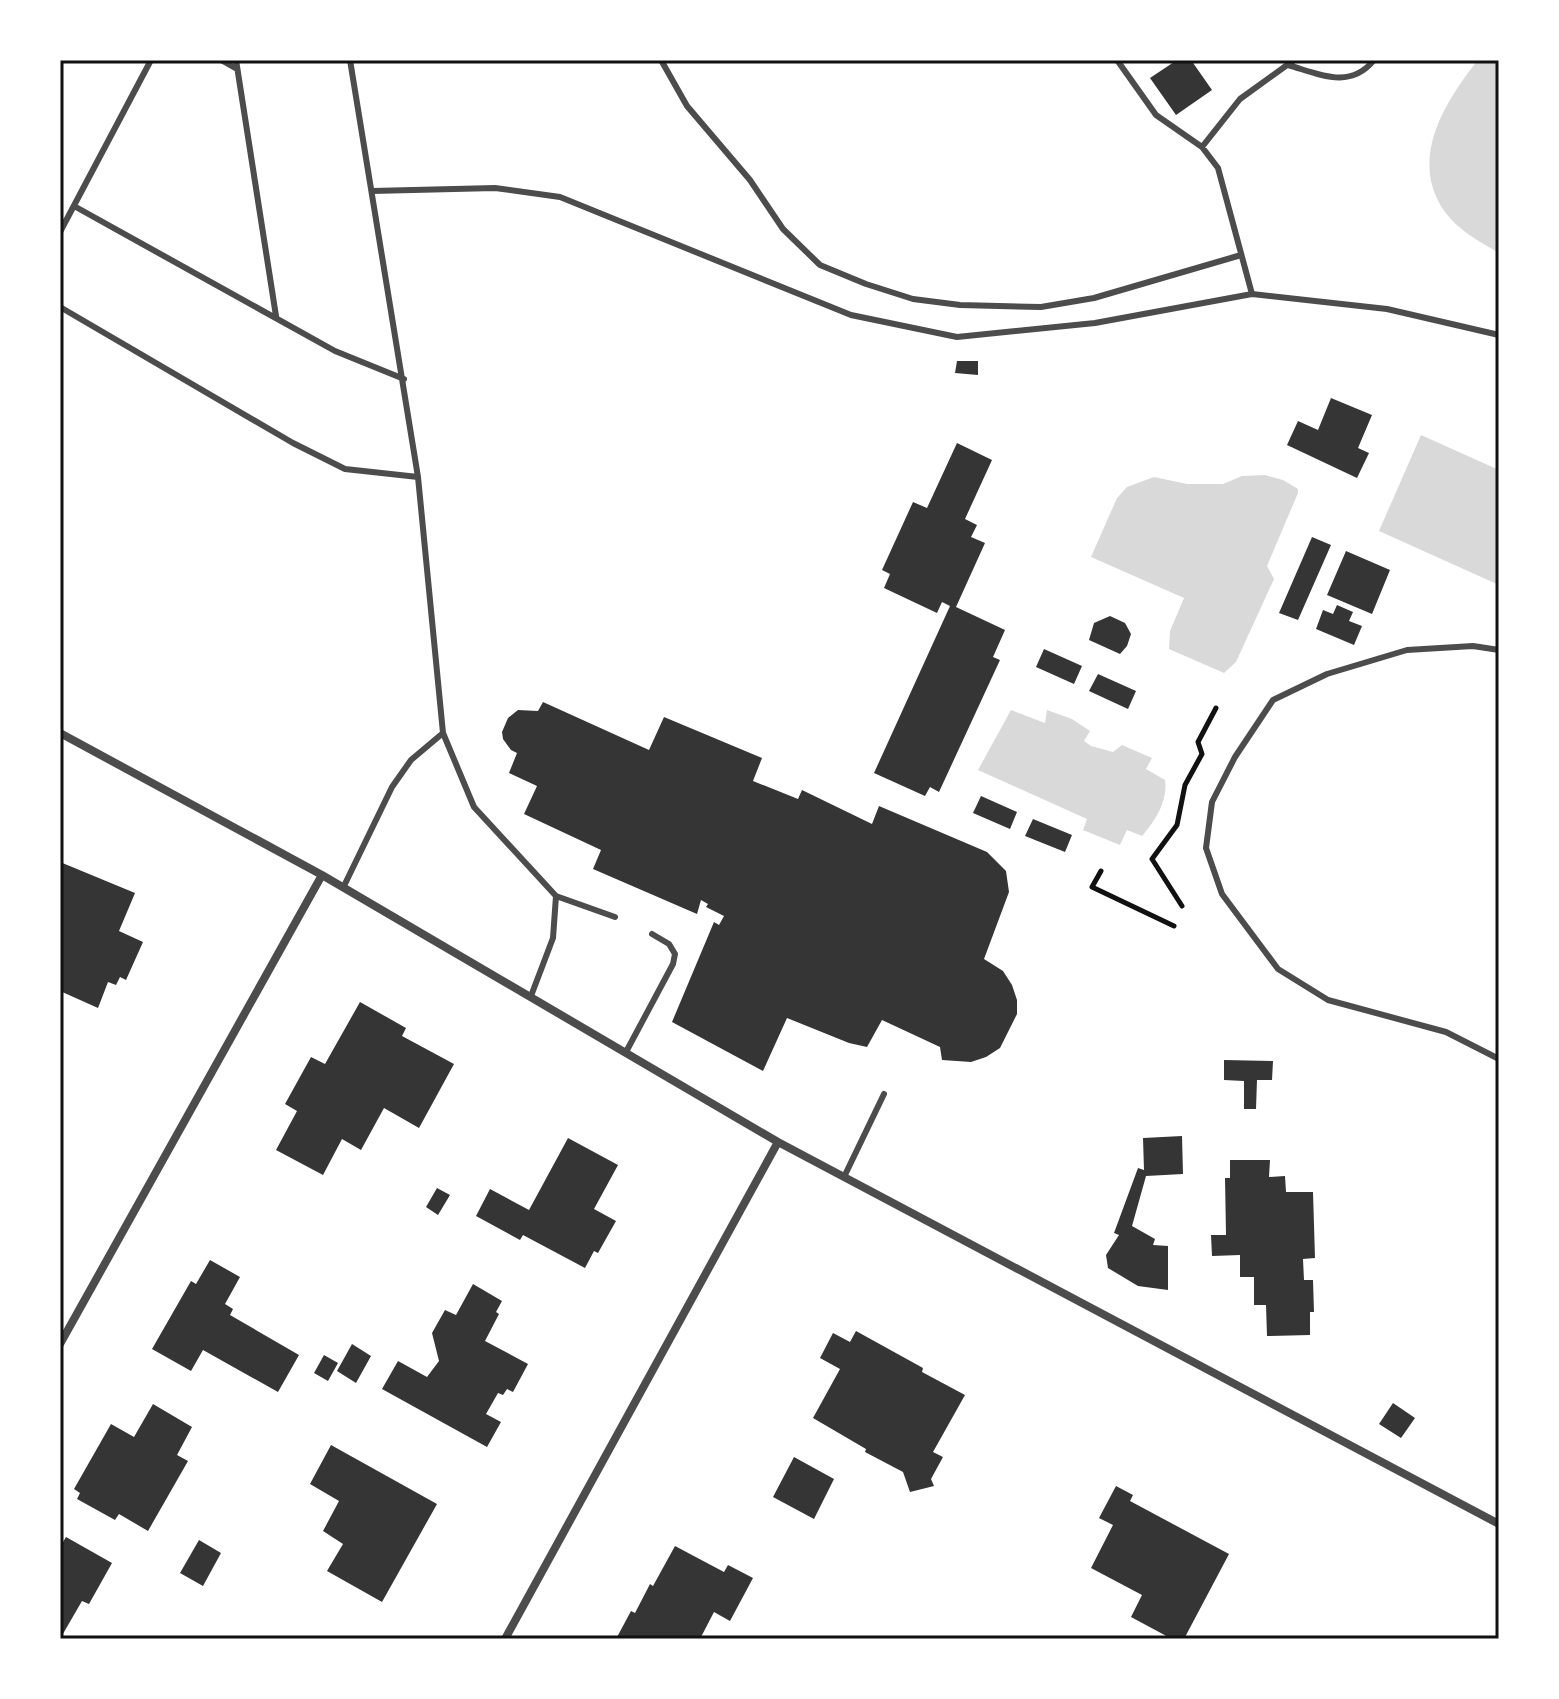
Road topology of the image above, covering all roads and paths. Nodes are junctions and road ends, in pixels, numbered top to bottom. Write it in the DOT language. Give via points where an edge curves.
graph roads {
  1 [pos="151,60"];
  2 [pos="221,60"];
  3 [pos="236,60"];
  4 [pos="350,60"];
  5 [pos="661,60"];
  6 [pos="1117,60"];
  7 [pos="1374,60"];
  8 [pos="1291,62"];
  9 [pos="237,69"];
  10 [pos="1202,147"];
  11 [pos="372,191"];
  12 [pos="74,206"];
  13 [pos="60,232"];
  14 [pos="1241,255"];
  15 [pos="1252,294"];
  16 [pos="60,307"];
  17 [pos="276,316"];
  18 [pos="1499,335"];
  19 [pos="404,379"];
  20 [pos="418,477"];
  21 [pos="1499,650"];
  22 [pos="1216,708"];
  23 [pos="60,733"];
  24 [pos="443,733"];
  25 [pos="1101,871"];
  26 [pos="322,875"];
  27 [pos="343,888"];
  28 [pos="556,896"];
  29 [pos="1182,906"];
  30 [pos="615,917"];
  31 [pos="1174,926"];
  32 [pos="652,934"];
  33 [pos="531,996"];
  34 [pos="626,1052"];
  35 [pos="1499,1059"];
  36 [pos="884,1094"];
  37 [pos="778,1142"];
  38 [pos="844,1177"];
  39 [pos="60,1344"];
  40 [pos="1499,1524"];
  41 [pos="505,1639"];
  1 -- 12 [label="lane"];
  2 -- 9 [label="lane"];
  3 -- 9 [label="lane"];
  4 -- 11 [label="lane"];
  5 -- 14 [label="lane" via="687,106 750,180 783,229 820,265 866,284 913,299 1041,307 1094,298"];
  6 -- 10 [label="lane" via="1156,115"];
  7 -- 8 [label="lane" via="1355,77 1344,78"];
  8 -- 10 [label="lane" via="1240,99"];
  9 -- 17 [label="lane"];
  10 -- 14 [label="lane" via="1218,168"];
  11 -- 15 [label="lane" via="495,188 560,197 851,315 957,337 1095,323"];
  11 -- 19 [label="lane"];
  12 -- 13 [label="lane"];
  12 -- 17 [label="lane"];
  14 -- 15 [label="lane"];
  15 -- 18 [label="lane" via="1387,309"];
  16 -- 20 [label="lane" via="345,469"];
  17 -- 19 [label="lane" via="335,351"];
  19 -- 20 [label="lane"];
  20 -- 24 [label="lane"];
  21 -- 35 [label="lane" via="1407,650 1327,674 1273,700 1212,802 1206,848 1222,894 1278,969 1328,1000 1446,1032"];
  22 -- 29 [label="path" via="1198,742 1202,754 1185,785 1177,825 1152,859"];
  23 -- 26 [label="street"];
  24 -- 27 [label="lane" via="411,760 392,787"];
  24 -- 28 [label="lane" via="474,807"];
  25 -- 31 [label="path" via="1092,887"];
  26 -- 27 [label="street"];
  26 -- 39 [label="street"];
  27 -- 33 [label="street"];
  28 -- 30 [label="lane"];
  28 -- 33 [label="lane" via="553,938"];
  32 -- 34 [label="lane" via="669,944 673,964"];
  33 -- 34 [label="street"];
  34 -- 37 [label="street"];
  36 -- 38 [label="lane"];
  37 -- 38 [label="street"];
  37 -- 41 [label="street"];
  38 -- 40 [label="street"];
}
